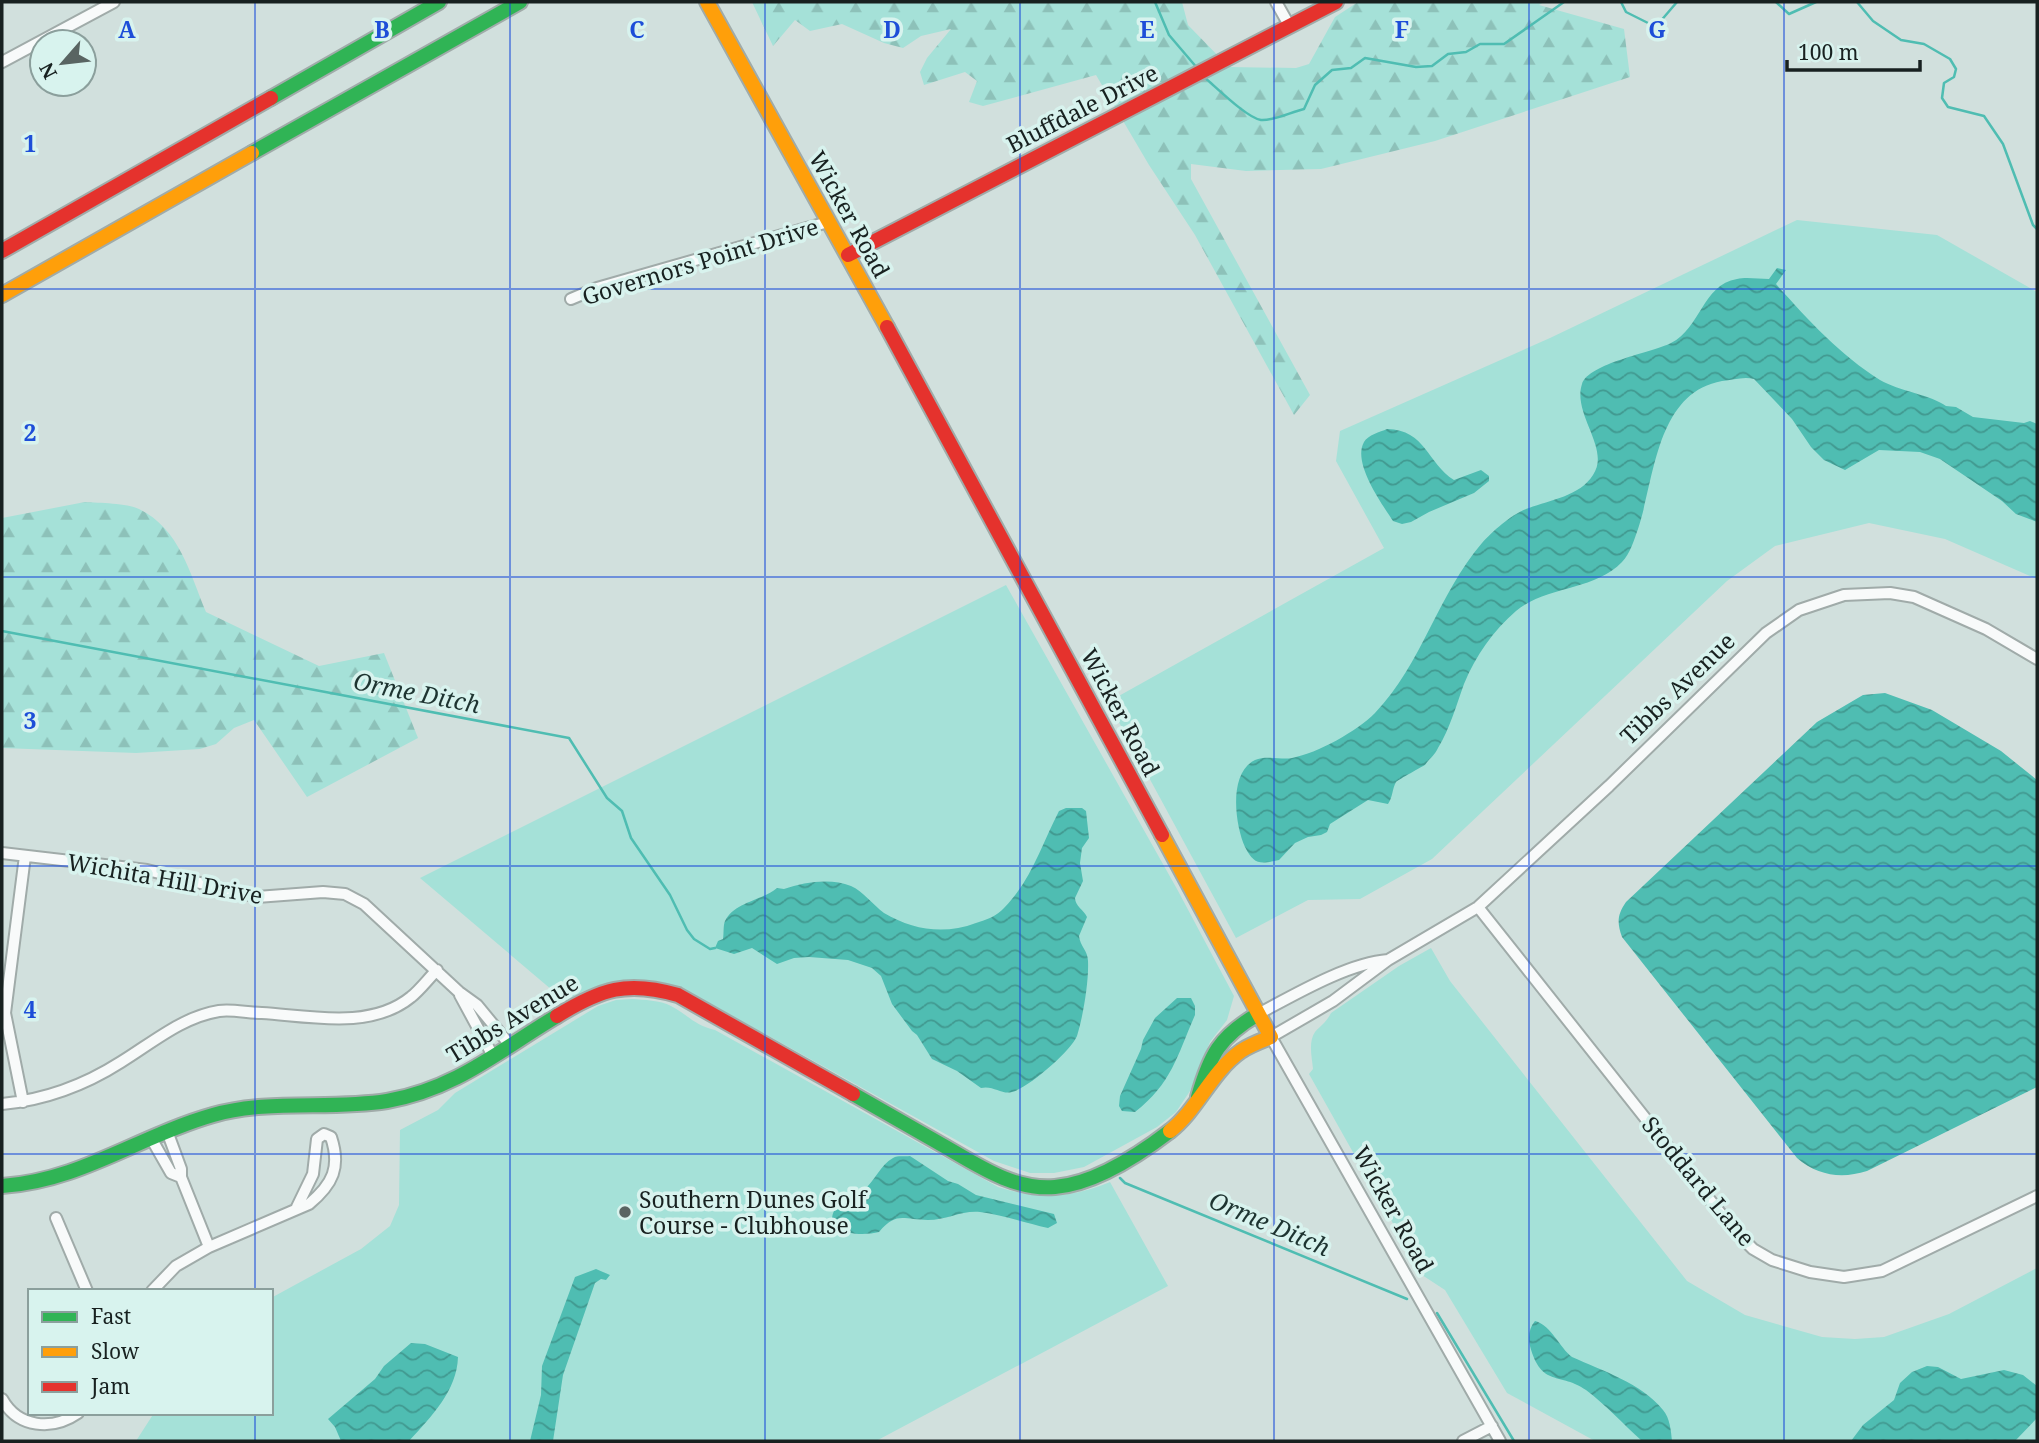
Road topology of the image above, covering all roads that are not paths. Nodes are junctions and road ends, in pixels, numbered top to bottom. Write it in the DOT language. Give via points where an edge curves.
graph roads {
  1 [pos="114,2"];
  2 [pos="439,2"];
  3 [pos="520,2"];
  4 [pos="707,2"];
  5 [pos="1276,2"];
  6 [pos="1336,2"];
  7 [pos="1289,25"];
  8 [pos="2,62"];
  9 [pos="828,222"];
  10 [pos="2,251"];
  11 [pos="848,255"];
  12 [pos="2,295"];
  13 [pos="571,299"];
  14 [pos="2037,659"];
  15 [pos="2,853"];
  16 [pos="25,856"];
  17 [pos="1478,907"];
  18 [pos="1388,960"];
  19 [pos="437,970"];
  20 [pos="459,992"];
  21 [pos="1258,1014"];
  22 [pos="1271,1037"];
  23 [pos="510,1045"];
  24 [pos="493,1056"];
  25 [pos="23,1102"];
  26 [pos="2,1104"];
  27 [pos="1195,1105"];
  28 [pos="167,1131"];
  29 [pos="151,1138"];
  30 [pos="181,1177"];
  31 [pos="2,1185"];
  32 [pos="2037,1196"];
  33 [pos="298,1207"];
  34 [pos="56,1218"];
  35 [pos="209,1247"];
  36 [pos="86,1289"];
  37 [pos="154,1289"];
  38 [pos="2,1399"];
  39 [pos="75,1415"];
  40 [pos="1492,1426"];
  41 [pos="1463,1441"];
  42 [pos="1500,1441"];
  1 -- 8 [label="street"];
  2 -- 10 [label="main road"];
  3 -- 12 [label="main road"];
  4 -- 9 [label="main road, Wicker Road"];
  5 -- 7 [label="street"];
  6 -- 7 [label="main road, Bluffdale Drive"];
  7 -- 11 [label="main road, Bluffdale Drive"];
  9 -- 11 [label="main road, Wicker Road"];
  9 -- 13 [label="street, Governors Point Drive"];
  11 -- 21 [label="main road, Wicker Road"];
  14 -- 17 [label="street, Tibbs Avenue" via="1986,629 1914,597 1844,595 1799,610 1766,633"];
  15 -- 16 [label="street, Wichita Hill Drive"];
  16 -- 19 [label="street, Wichita Hill Drive" via="148,870 257,897 345,894 364,904"];
  16 -- 25 [label="street" via="5,1013"];
  17 -- 18 [label="street, Tibbs Avenue"];
  17 -- 32 [label="street, Stoddard Lane" via="1732,1229 1772,1260 1844,1278 1882,1271"];
  18 -- 21 [label="street, Tibbs Avenue" via="1370,961"];
  18 -- 22 [label="street, Tibbs Avenue" via="1333,1001"];
  19 -- 20 [label="street, Wichita Hill Drive"];
  19 -- 25 [label="street" via="411,997 374,1014 351,1018 221,1011 196,1017 118,1065 50,1096"];
  20 -- 23 [label="street, Wichita Hill Drive" via="477,1005"];
  20 -- 24 [label="street, Wichita Hill Drive"];
  21 -- 22 [label="main road, Wicker Road"];
  21 -- 27 [label="main road, Tibbs Avenue" via="1217,1044"];
  22 -- 27 [label="main road, Tibbs Avenue" via="1235,1055"];
  22 -- 40 [label="street, Wicker Road"];
  23 -- 24 [label="main road, Tibbs Avenue"];
  23 -- 27 [label="main road, Tibbs Avenue" via="594,994 625,987 663,990 778,1050 995,1175 1057,1187 1091,1178 1172,1131"];
  24 -- 28 [label="main road, Tibbs Avenue" via="446,1084 415,1094 384,1101 217,1113"];
  25 -- 26 [label="street"];
  28 -- 29 [label="main road, Tibbs Avenue"];
  28 -- 30 [label="street"];
  29 -- 30 [label="street" via="171,1173"];
  29 -- 31 [label="main road, Tibbs Avenue" via="55,1179"];
  30 -- 35 [label="street"];
  33 -- 33 [label="street" via="323,1192 333,1176 331,1137 317,1139 313,1174"];
  33 -- 35 [label="street"];
  34 -- 36 [label="street"];
  35 -- 37 [label="street" via="176,1266"];
  38 -- 39 [label="street" via="14,1414 32,1424 43,1426"];
  40 -- 41 [label="street"];
  40 -- 42 [label="street, Wicker Road"];
}
